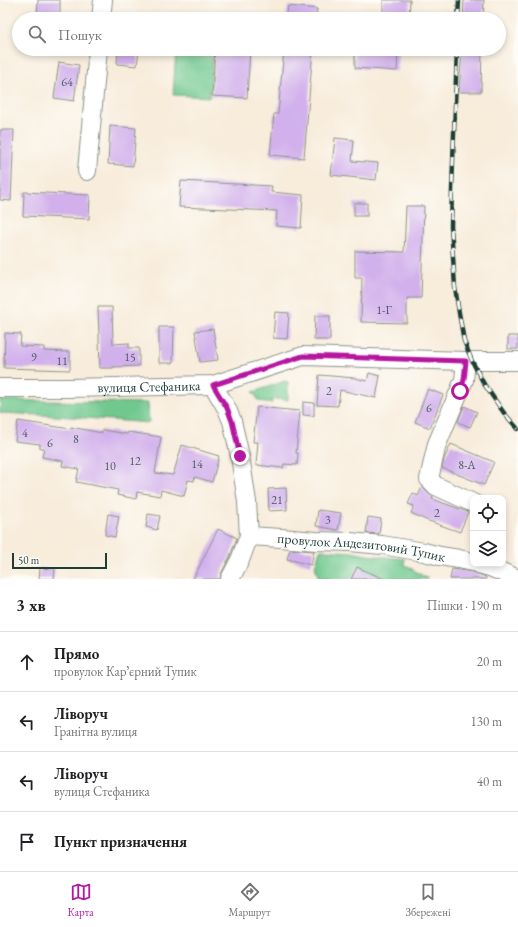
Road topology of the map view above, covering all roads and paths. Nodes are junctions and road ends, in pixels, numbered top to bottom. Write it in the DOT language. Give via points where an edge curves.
graph roads {
  1 [pos="103,0"];
  2 [pos="102,12"];
  3 [pos="97,56"];
  4 [pos="87,171"];
  5 [pos="466,361"];
  6 [pos="518,361"];
  7 [pos="213,385"];
  8 [pos="0,388"];
  9 [pos="470,502"];
  10 [pos="249,536"];
  11 [pos="470,561"];
  12 [pos="490,567"];
  13 [pos="230,579"];
  14 [pos="518,579"];
  1 -- 2 [label="street"];
  3 -- 4 [label="street"];
  5 -- 6 [label="street"];
  5 -- 7 [label="street" via="303,356"];
  5 -- 9 [label="street" via="464,380 437,444 429,479 436,486"];
  7 -- 8 [label="street, вулиця Стефаника"];
  7 -- 10 [label="street, вулиця Стефаника" via="227,408 239,448"];
  10 -- 11 [label="street, провулок Андезитовий Тупик" via="382,545"];
  10 -- 13 [label="street, вулиця Стефаника"];
  12 -- 14 [label="street"];
}
